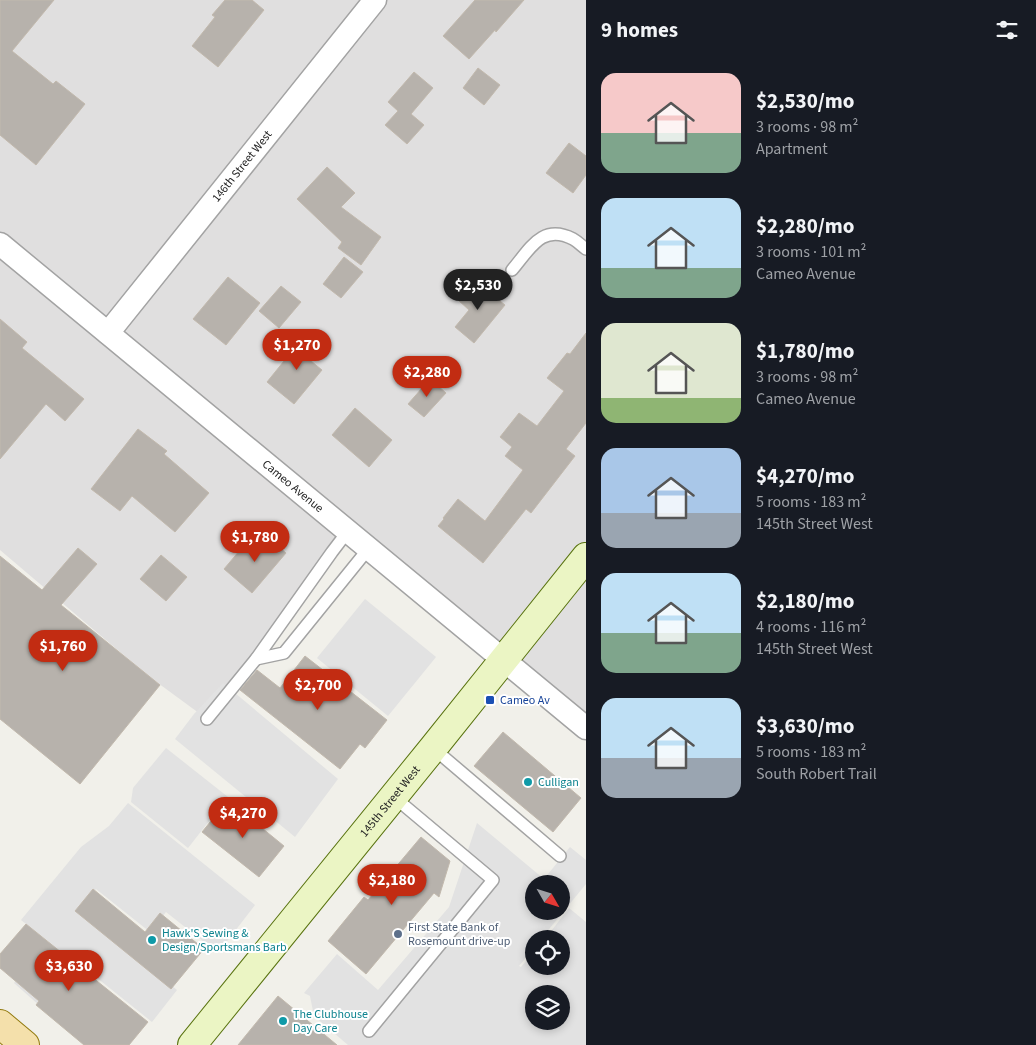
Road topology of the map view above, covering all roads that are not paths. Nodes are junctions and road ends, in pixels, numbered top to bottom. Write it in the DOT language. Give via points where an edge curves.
graph roads {
  1 [pos="375,0"];
  2 [pos="0,244"];
  3 [pos="586,249"];
  4 [pos="512,270"];
  5 [pos="108,333"];
  6 [pos="348,532"];
  7 [pos="369,548"];
  8 [pos="586,556"];
  9 [pos="256,658"];
  10 [pos="504,660"];
  11 [pos="207,719"];
  12 [pos="586,728"];
  13 [pos="433,748"];
  14 [pos="394,797"];
  15 [pos="560,856"];
  16 [pos="0,1024"];
  17 [pos="369,1031"];
  18 [pos="24,1045"];
  19 [pos="192,1045"];
  1 -- 5 [label="street, 146th Street West"];
  2 -- 5 [label="street, Cameo Avenue"];
  3 -- 4 [label="lane" via="555,233 540,238"];
  5 -- 6 [label="street, Cameo Avenue"];
  6 -- 7 [label="street, Cameo Avenue"];
  6 -- 9 [label="lane"];
  7 -- 9 [label="lane" via="284,653"];
  7 -- 10 [label="street, Cameo Avenue"];
  8 -- 10 [label="street, 145th Street West"];
  9 -- 11 [label="lane"];
  10 -- 12 [label="street, Cameo Avenue"];
  10 -- 13 [label="street, 145th Street West"];
  13 -- 14 [label="street, 145th Street West"];
  13 -- 15 [label="lane"];
  14 -- 17 [label="lane" via="492,880"];
  14 -- 19 [label="street, 145th Street West"];
  16 -- 18 [label="main road"];
}
